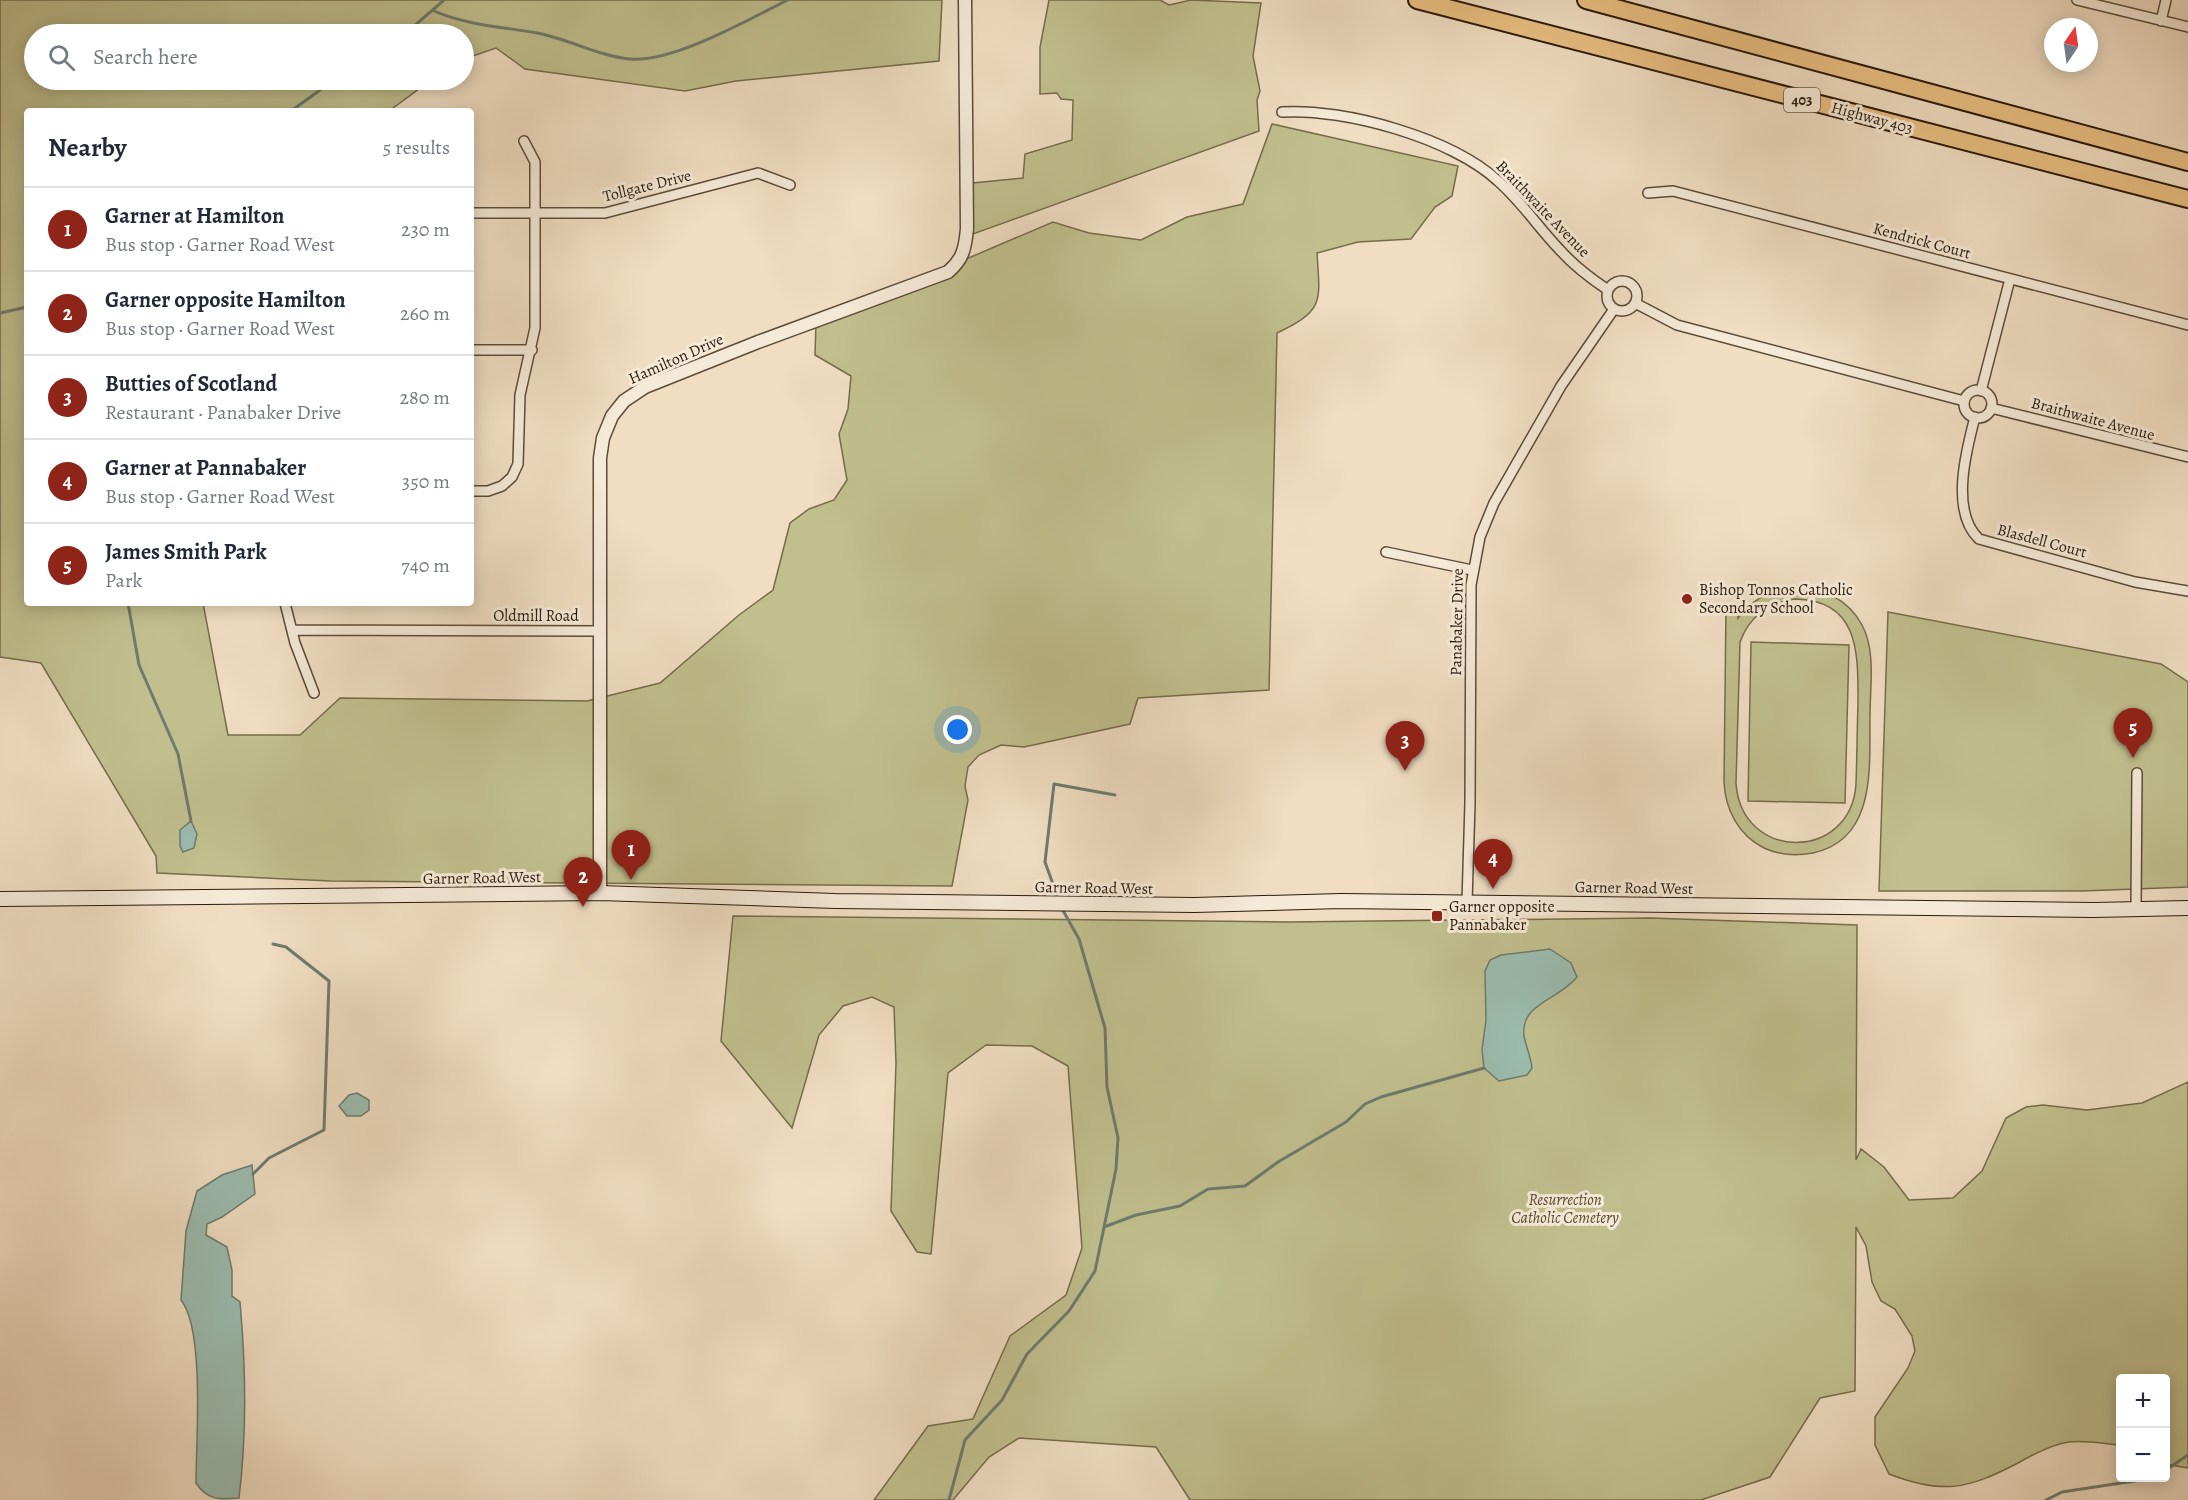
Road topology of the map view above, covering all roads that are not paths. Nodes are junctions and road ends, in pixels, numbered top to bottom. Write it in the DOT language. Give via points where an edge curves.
graph roads {
  1 [pos="965,0"];
  2 [pos="1417,0"];
  3 [pos="1586,0"];
  4 [pos="2077,0"];
  5 [pos="2166,0"];
  6 [pos="2161,21"];
  7 [pos="2188,27"];
  8 [pos="1282,112"];
  9 [pos="524,141"];
  10 [pos="2188,162"];
  11 [pos="790,184"];
  12 [pos="1648,192"];
  13 [pos="2188,199"];
  14 [pos="474,213"];
  15 [pos="536,214"];
  16 [pos="2010,279"];
  17 [pos="1608,290"];
  18 [pos="1635,303"];
  19 [pos="1614,309"];
  20 [pos="2188,325"];
  21 [pos="474,350"];
  22 [pos="532,350"];
  23 [pos="1981,391"];
  24 [pos="1964,401"];
  25 [pos="1991,408"];
  26 [pos="1975,417"];
  27 [pos="2188,457"];
  28 [pos="474,491"];
  29 [pos="1386,552"];
  30 [pos="1472,570"];
  31 [pos="2188,591"];
  32 [pos="286,606"];
  33 [pos="292,630"];
  34 [pos="600,632"];
  35 [pos="314,693"];
  36 [pos="2137,773"];
  37 [pos="600,893"];
  38 [pos="0,898"];
  39 [pos="1467,902"];
  40 [pos="2188,908"];
  41 [pos="2136,909"];
  1 -- 34 [label="street, Hamilton Drive" via="967,229 961,261 948,272 655,383 624,401 609,423 600,451"];
  2 -- 13 [label="highway, Highway 403 / 403"];
  3 -- 10 [label="highway, 403"];
  4 -- 6 [label="street"];
  5 -- 6 [label="street"];
  6 -- 7 [label="street"];
  8 -- 17 [label="street, Braithwaite Avenue" via="1323,112 1420,137 1456,151 1500,183 1558,249"];
  9 -- 15 [label="street" via="535,162"];
  11 -- 15 [label="street, Tollgate Drive" via="758,173 605,213"];
  12 -- 16 [label="street, Kendrick Court" via="1673,191"];
  14 -- 15 [label="street, Tollgate Drive"];
  15 -- 22 [label="street"];
  16 -- 20 [label="street, Kendrick Court"];
  16 -- 23 [label="street"];
  17 -- 18 [label="street" via="1617,282 1629,282 1635,289"];
  17 -- 19 [label="street" via="1608,302"];
  18 -- 19 [label="street" via="1624,311"];
  18 -- 24 [label="street" via="1677,325"];
  19 -- 30 [label="street, Panabaker Drive" via="1560,386 1494,503"];
  21 -- 22 [label="street"];
  22 -- 28 [label="street" via="520,395 516,471 496,489"];
  23 -- 24 [label="street" via="1972,392"];
  23 -- 25 [label="street" via="1990,399"];
  24 -- 26 [label="street" via="1967,413"];
  25 -- 26 [label="street" via="1983,417"];
  25 -- 27 [label="street, Braithwaite Avenue"];
  26 -- 31 [label="street, Blasdell Court" via="1965,452 1964,503 1965,520 1979,538 2135,582"];
  29 -- 30 [label="street"];
  30 -- 39 [label="street, Panabaker Drive"];
  32 -- 33 [label="street"];
  33 -- 34 [label="street, Oldmill Road"];
  33 -- 35 [label="street"];
  34 -- 37 [label="street, Hamilton Drive"];
  36 -- 41 [label="street"];
  37 -- 38 [label="main road, Garner Road West"];
  37 -- 39 [label="main road, Garner Road West" via="835,901 1194,905"];
  39 -- 41 [label="main road, Garner Road West"];
  40 -- 41 [label="main road, Garner Road West"];
}
